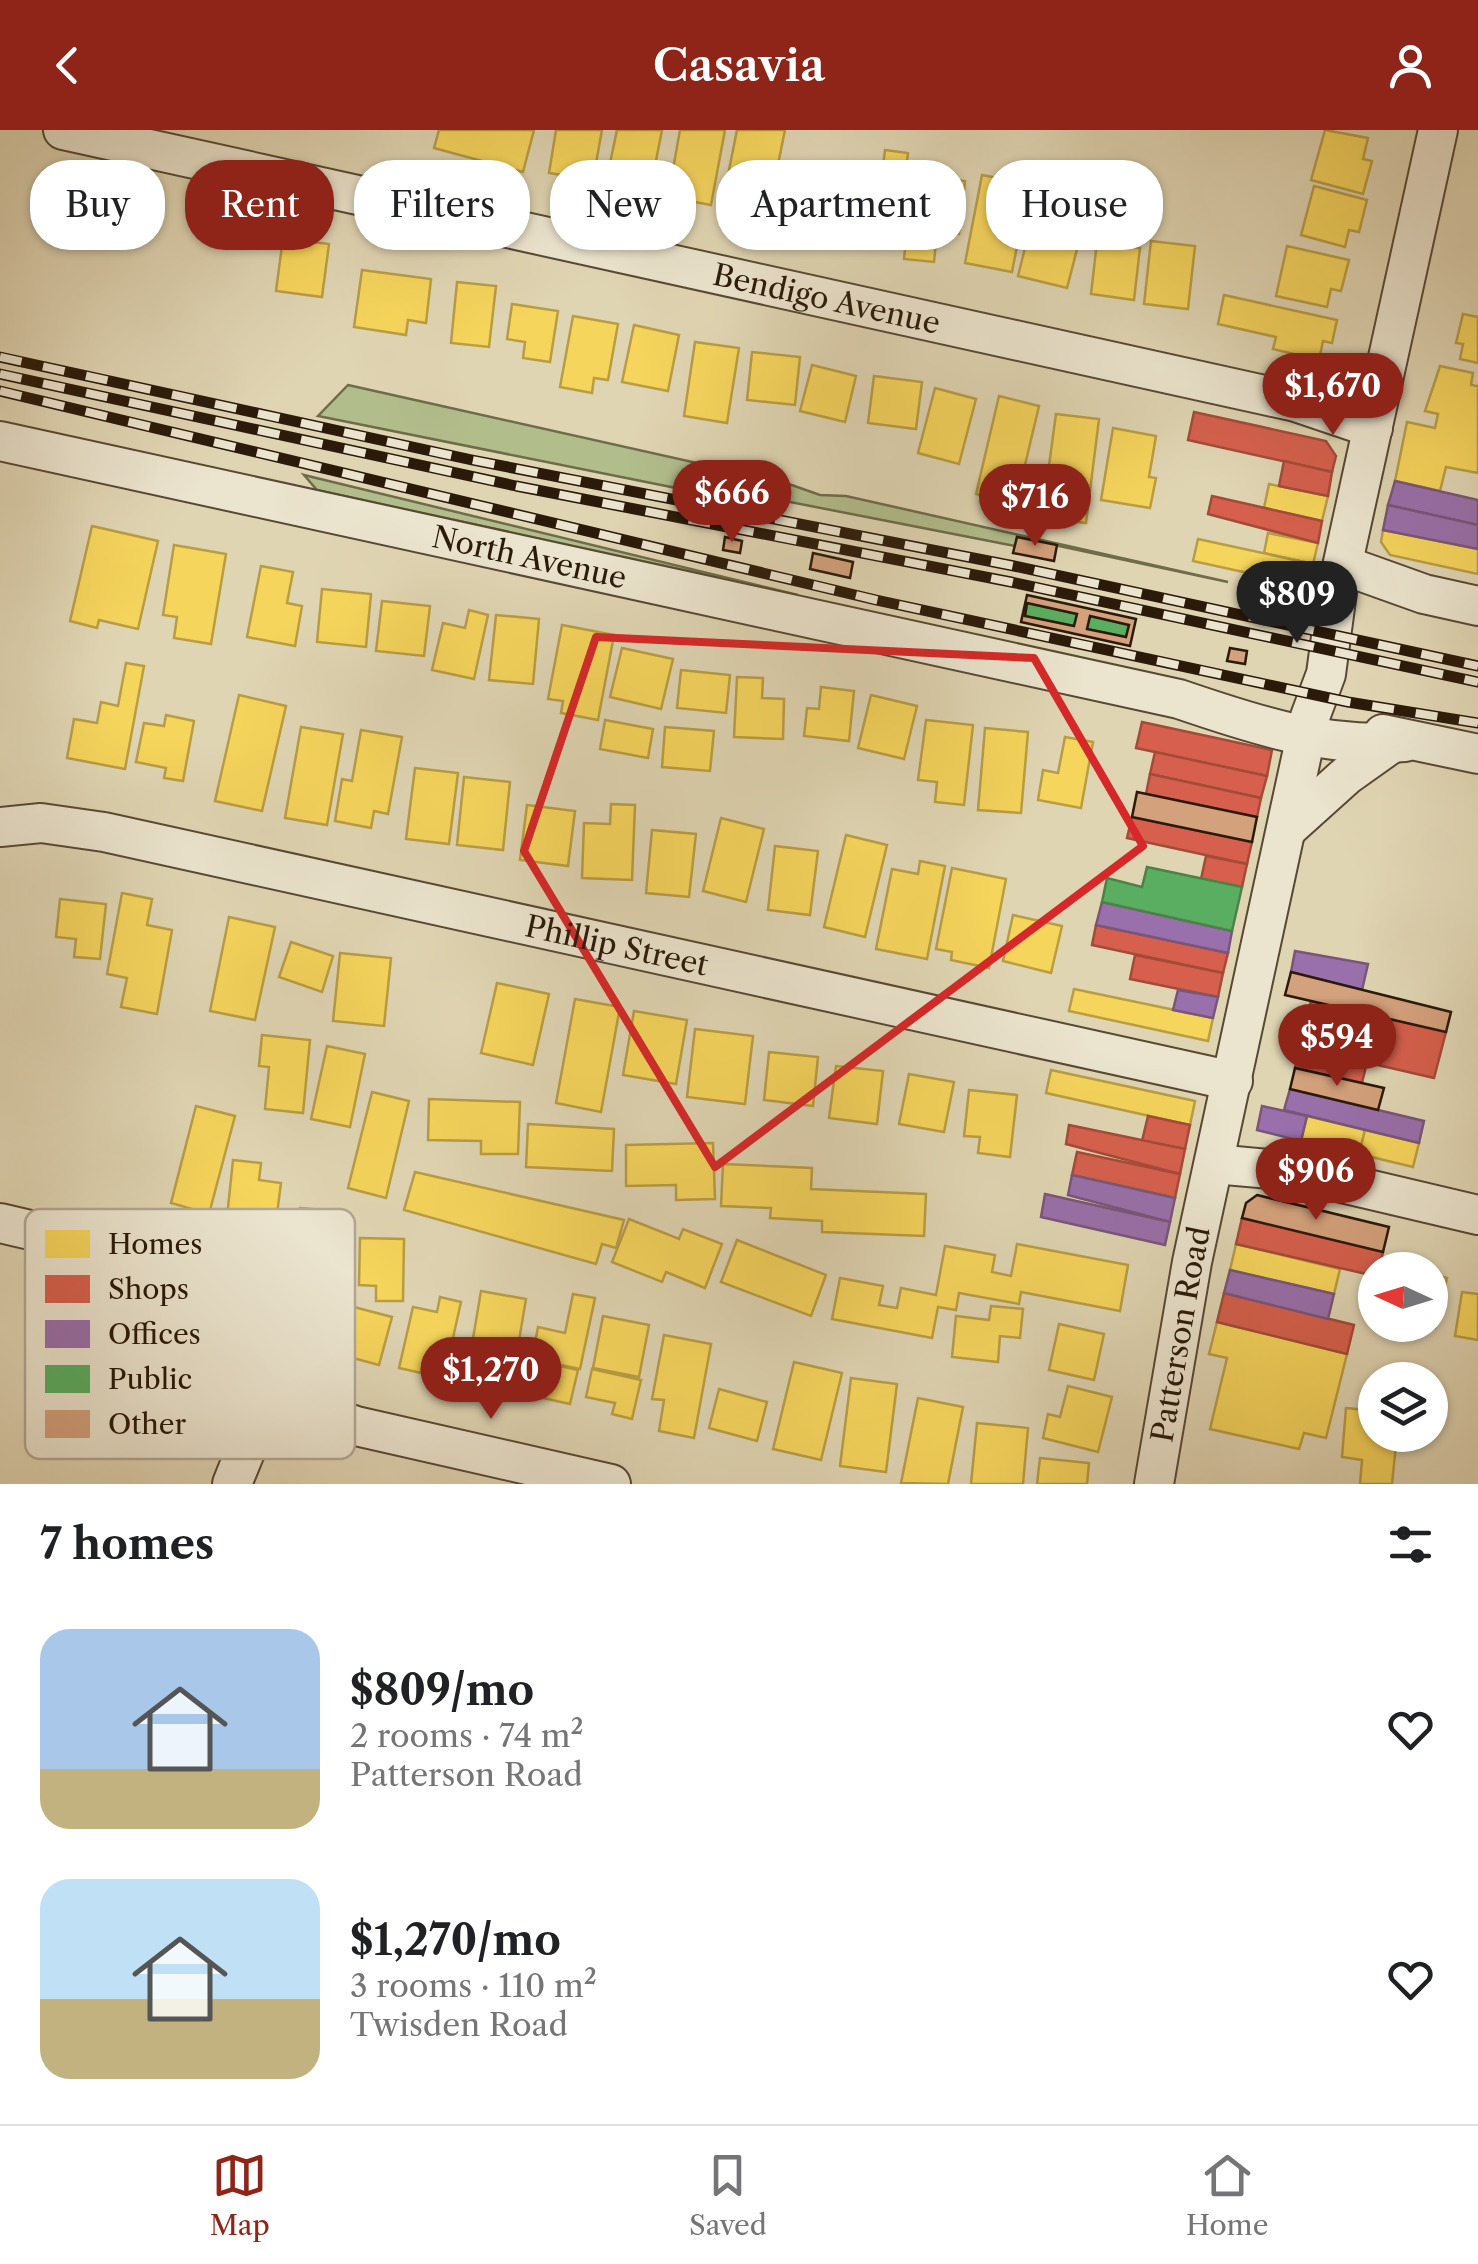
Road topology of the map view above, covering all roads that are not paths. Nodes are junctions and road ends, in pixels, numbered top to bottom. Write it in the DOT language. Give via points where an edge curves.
graph roads {
  1 [pos="63,130"];
  2 [pos="1438,130"];
  3 [pos="1376,419"];
  4 [pos="0,442"];
  5 [pos="1341,576"];
  6 [pos="1478,606"];
  7 [pos="1309,727"];
  8 [pos="1399,742"];
  9 [pos="1478,754"];
  10 [pos="0,826"];
  11 [pos="1287,830"];
  12 [pos="1232,1081"];
  13 [pos="1216,1154"];
  14 [pos="1478,1215"];
  15 [pos="0,1224"];
  16 [pos="25,1230"];
  17 [pos="355,1426"];
  18 [pos="242,1459"];
  19 [pos="232,1484"];
  20 [pos="610,1484"];
  21 [pos="1154,1484"];
  1 -- 3 [label="street, Bendigo Avenue"];
  2 -- 3 [label="street, Patterson Road"];
  3 -- 5 [label="street, Patterson Road"];
  4 -- 7 [label="street, North Avenue" via="1179,699 1250,704"];
  5 -- 6 [label="street" via="1367,592 1424,594"];
  5 -- 7 [label="street, Patterson Road" via="1326,674"];
  7 -- 8 [label="street, North Avenue" via="1357,746"];
  7 -- 11 [label="street, Patterson Road"];
  8 -- 9 [label="street, North Avenue"];
  8 -- 11 [label="street" via="1347,775"];
  10 -- 12 [label="street, Phillip Street" via="40,823 104,832"];
  11 -- 12 [label="street, Patterson Road"];
  12 -- 13 [label="street, Patterson Road"];
  13 -- 14 [label="street"];
  13 -- 21 [label="street, Patterson Road"];
  15 -- 16 [label="street"];
  17 -- 20 [label="street"];
  18 -- 19 [label="street"];
}
